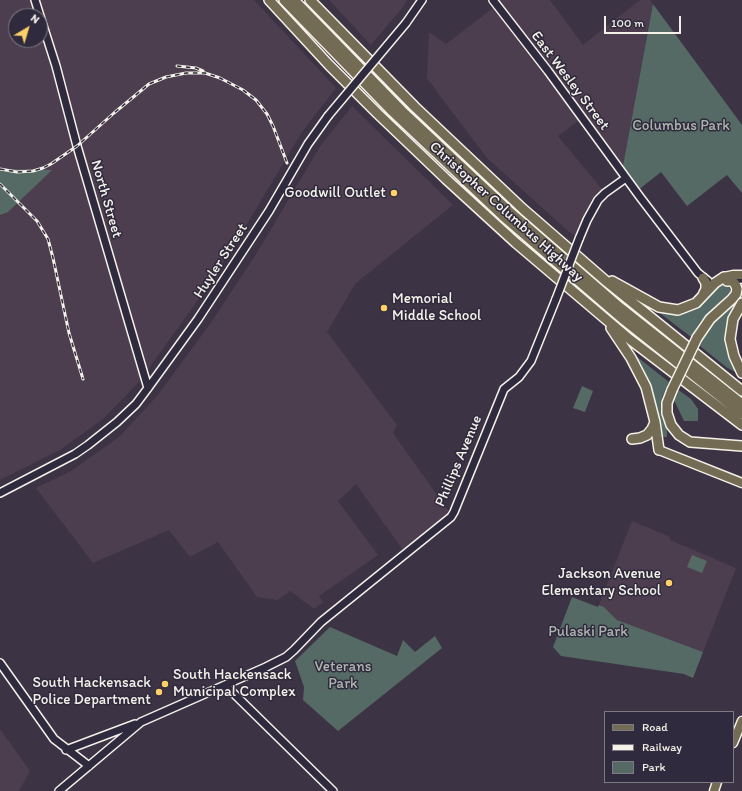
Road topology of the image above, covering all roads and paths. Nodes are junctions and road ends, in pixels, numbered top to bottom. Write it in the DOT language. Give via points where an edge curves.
graph roads {
  1 [pos="269,0"];
  2 [pos="284,0"];
  3 [pos="294,0"];
  4 [pos="310,0"];
  5 [pos="422,0"];
  6 [pos="493,0"];
  7 [pos="48,41"];
  8 [pos="626,178"];
  9 [pos="592,269"];
  10 [pos="701,275"];
  11 [pos="742,276"];
  12 [pos="726,279"];
  13 [pos="742,280"];
  14 [pos="715,283"];
  15 [pos="742,292"];
  16 [pos="702,298"];
  17 [pos="729,302"];
  18 [pos="742,303"];
  19 [pos="606,320"];
  20 [pos="742,373"];
  21 [pos="148,388"];
  22 [pos="742,391"];
  23 [pos="742,404"];
  24 [pos="742,414"];
  25 [pos="655,422"];
  26 [pos="742,425"];
  27 [pos="632,439"];
  28 [pos="742,446"];
  29 [pos="659,450"];
  30 [pos="742,483"];
  31 [pos="0,493"];
  32 [pos="0,663"];
  33 [pos="225,685"];
  34 [pos="742,720"];
  35 [pos="141,722"];
  36 [pos="734,740"];
  37 [pos="66,750"];
  38 [pos="89,766"];
  39 [pos="59,791"];
  40 [pos="333,791"];
  1 -- 19 [label="highway, Christopher Columbus Highway" via="338,74 446,179"];
  2 -- 24 [label="highway, Christopher Columbus Highway" via="382,102 503,216 624,320"];
  3 -- 23 [label="highway, Christopher Columbus Highway" via="398,107 512,214 617,306"];
  4 -- 9 [label="highway, Christopher Columbus Highway" via="455,146"];
  5 -- 21 [label="street, Huyler Street, bridge" via="308,144 269,211 207,306"];
  6 -- 8 [label="street, East Wesley Street" via="548,70"];
  7 -- 21 [label="street, North Street"];
  8 -- 10 [label="street, East Wesley Street"];
  8 -- 33 [label="street, Phillips Avenue, bridge" via="598,200 587,220 531,361 504,389 451,517 321,622 286,656"];
  9 -- 16 [label="highway" via="659,307 678,310"];
  9 -- 22 [label="highway, Christopher Columbus Highway"];
  10 -- 12 [label="street"];
  10 -- 14 [label="street"];
  10 -- 16 [label="highway" via="706,283"];
  11 -- 12 [label="main road" via="733,275"];
  12 -- 13 [label="street"];
  12 -- 14 [label="highway"];
  12 -- 17 [label="highway" via="734,283 737,289"];
  14 -- 16 [label="highway"];
  15 -- 17 [label="highway"];
  17 -- 28 [label="highway, bridge" via="710,319 697,338 672,390 667,403 667,413 671,425 679,435 690,442"];
  18 -- 20 [label="highway" via="733,319 730,339"];
  19 -- 25 [label="highway" via="643,379"];
  19 -- 26 [label="highway, Christopher Columbus Highway"];
  21 -- 31 [label="street, Huyler Street" via="136,404 88,445"];
  25 -- 27 [label="highway" via="647,435"];
  25 -- 29 [label="highway"];
  29 -- 30 [label="main road"];
  32 -- 37 [label="street" via="54,739"];
  33 -- 35 [label="street, Phillips Avenue"];
  33 -- 40 [label="street"];
  34 -- 36 [label="main road"];
  35 -- 37 [label="street, Phillips Avenue"];
  35 -- 38 [label="street, Phillips Avenue"];
  37 -- 38 [label="street"];
  38 -- 39 [label="street, Phillips Avenue"];
}
